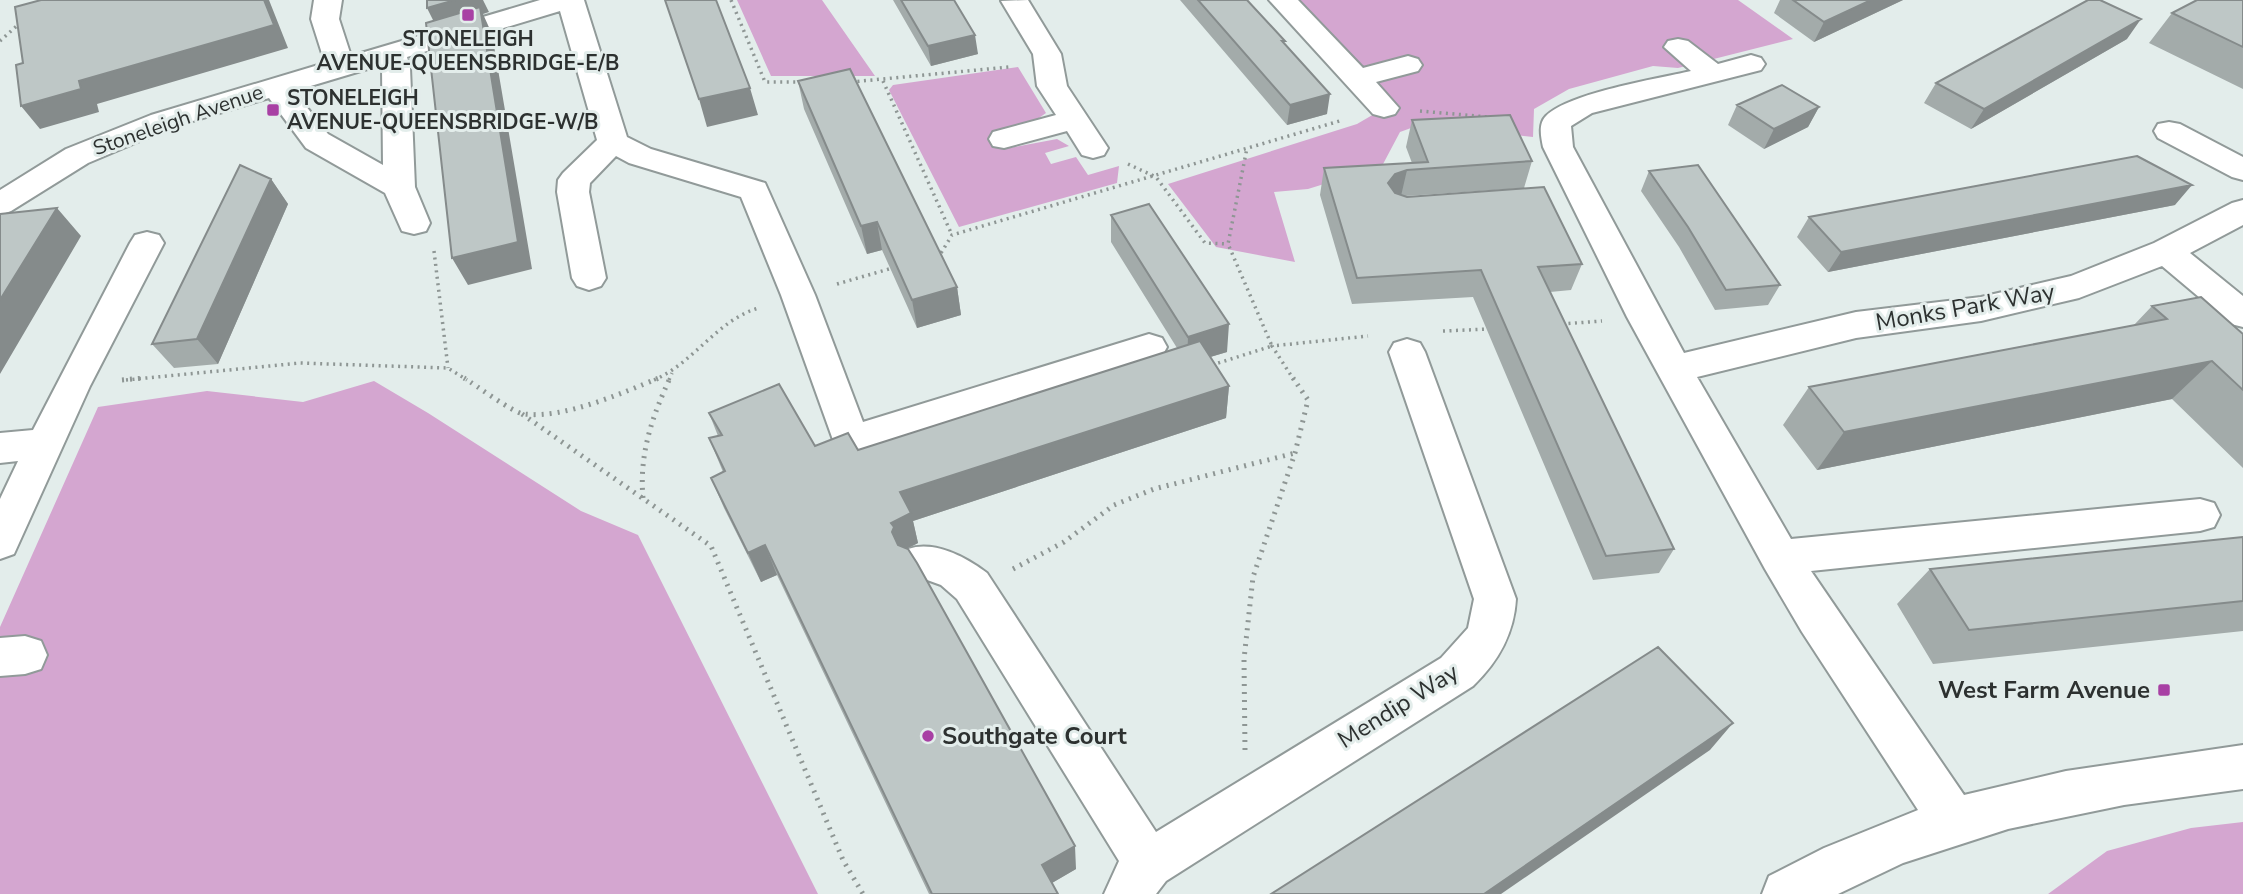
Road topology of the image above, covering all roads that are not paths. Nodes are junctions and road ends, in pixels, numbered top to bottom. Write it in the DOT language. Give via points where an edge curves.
graph roads {
  1 [pos="328,0"];
  2 [pos="570,0"];
  3 [pos="1016,0"];
  4 [pos="1283,0"];
  5 [pos="1678,47"];
  6 [pos="391,52"];
  7 [pos="1751,64"];
  8 [pos="1408,65"];
  9 [pos="341,67"];
  10 [pos="1713,74"];
  11 [pos="1356,79"];
  12 [pos="275,86"];
  13 [pos="1384,108"];
  14 [pos="1074,120"];
  15 [pos="2168,131"];
  16 [pos="1004,139"];
  17 [pos="613,142"];
  18 [pos="1093,148"];
  19 [pos="2243,170"];
  20 [pos="399,187"];
  21 [pos="0,204"];
  22 [pos="2243,211"];
  23 [pos="414,223"];
  24 [pos="147,243"];
  25 [pos="2166,251"];
  26 [pos="589,278"];
  27 [pos="2243,316"];
  28 [pos="1404,342"];
  29 [pos="1149,347"];
  30 [pos="1674,369"];
  31 [pos="47,443"];
  32 [pos="0,448"];
  33 [pos="2200,515"];
  34 [pos="0,542"];
  35 [pos="1780,557"];
  36 [pos="940,567"];
  37 [pos="2243,767"];
  38 [pos="1953,821"];
  39 [pos="1139,879"];
  40 [pos="1787,894"];
  1 -- 9 [label="street" via="325,19"];
  2 -- 6 [label="street, Stoneleigh Avenue"];
  2 -- 17 [label="street"];
  3 -- 14 [label="street" via="1043,44 1052,86"];
  4 -- 11 [label="street"];
  5 -- 10 [label="street"];
  6 -- 9 [label="street, Stoneleigh Avenue"];
  6 -- 20 [label="street" via="396,68"];
  7 -- 10 [label="street"];
  8 -- 11 [label="street"];
  9 -- 12 [label="street, Stoneleigh Avenue"];
  10 -- 30 [label="street" via="1581,107 1557,122 1555,133 1566,198"];
  11 -- 13 [label="street"];
  12 -- 20 [label="street" via="317,141"];
  12 -- 21 [label="street, Stoneleigh Avenue" via="104,144"];
  14 -- 16 [label="street"];
  14 -- 18 [label="street"];
  15 -- 19 [label="street"];
  17 -- 26 [label="street" via="574,180"];
  17 -- 29 [label="street" via="640,156 754,190 851,441"];
  20 -- 23 [label="street"];
  22 -- 25 [label="street, Monks Park Way"];
  24 -- 31 [label="street"];
  25 -- 27 [label="street"];
  25 -- 30 [label="street, Monks Park Way" via="2079,286 2031,299 1856,326"];
  28 -- 39 [label="street, Mendip Way" via="1495,599 1494,620 1485,640 1457,671 1251,798"];
  30 -- 35 [label="street"];
  31 -- 32 [label="street"];
  31 -- 34 [label="street"];
  33 -- 35 [label="street"];
  35 -- 38 [label="street"];
  36 -- 39 [label="street" via="972,586"];
  37 -- 38 [label="street" via="2106,784"];
  38 -- 40 [label="street" via="1886,844"];
}
